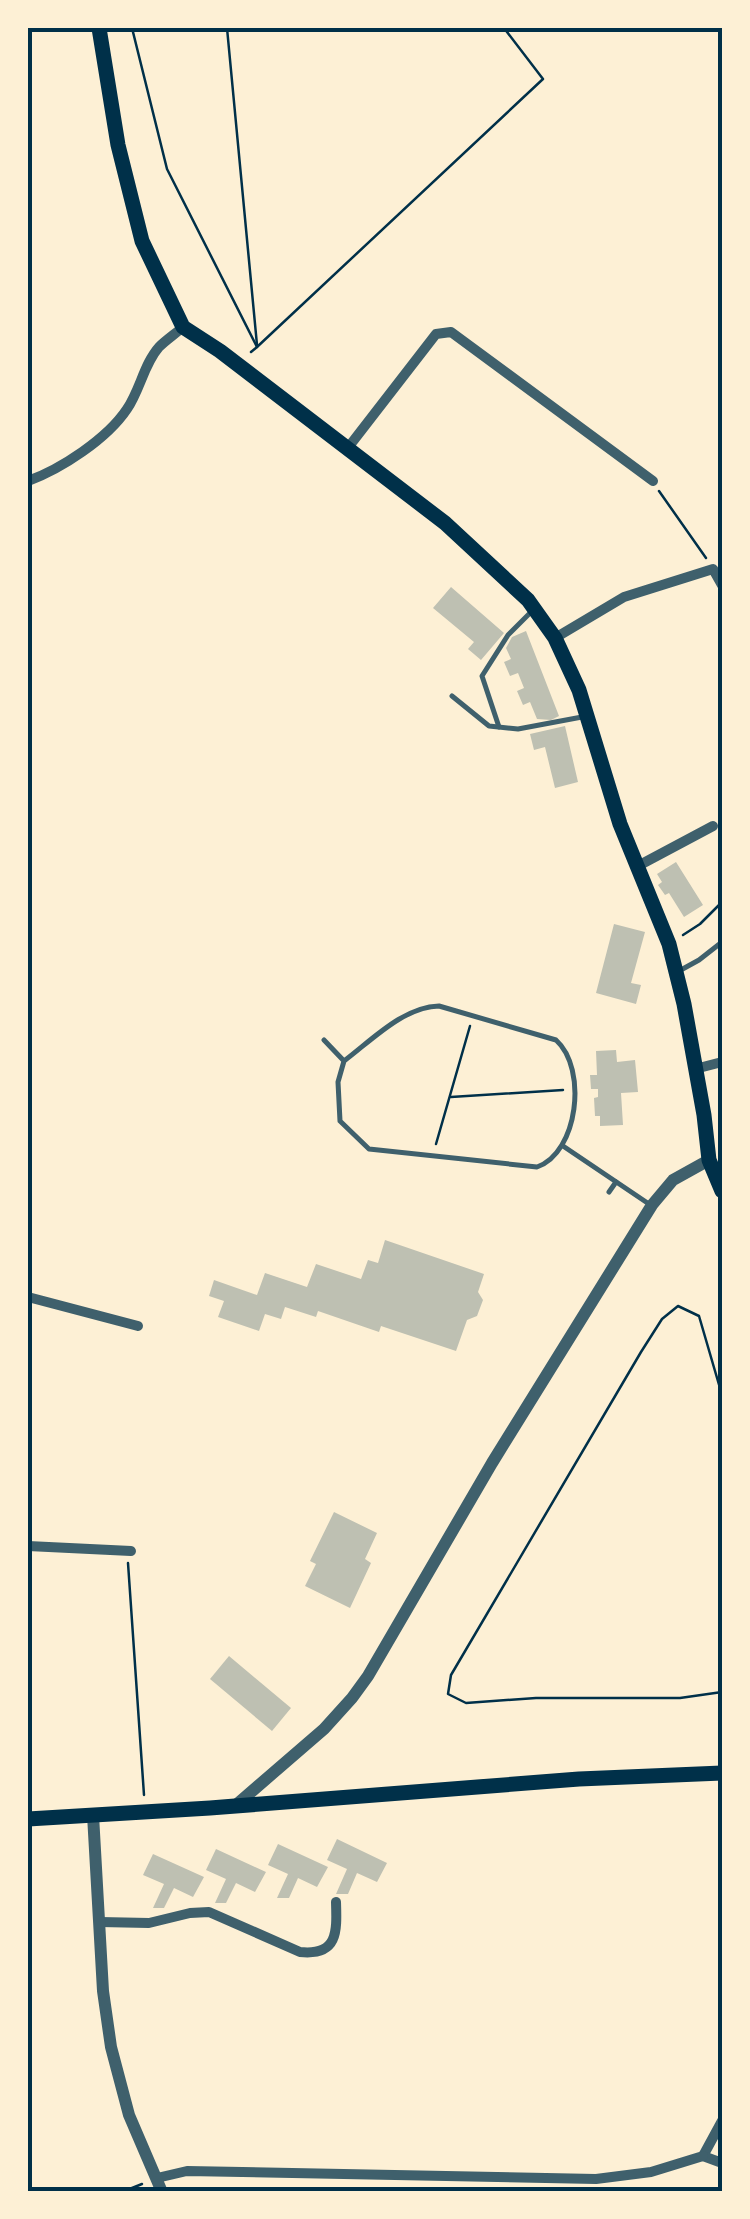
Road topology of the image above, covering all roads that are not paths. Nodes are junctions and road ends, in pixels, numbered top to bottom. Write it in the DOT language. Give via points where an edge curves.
graph roads {
  1 [pos="99,28"];
  2 [pos="183,327"];
  3 [pos="347,449"];
  4 [pos="28,481"];
  5 [pos="653,482"];
  6 [pos="722,584"];
  7 [pos="534,608"];
  8 [pos="555,638"];
  9 [pos="452,696"];
  10 [pos="588,716"];
  11 [pos="500,726"];
  12 [pos="713,826"];
  13 [pos="636,868"];
  14 [pos="722,942"];
  15 [pos="677,972"];
  16 [pos="324,1040"];
  17 [pos="344,1060"];
  18 [pos="722,1062"];
  19 [pos="695,1069"];
  20 [pos="562,1145"];
  21 [pos="709,1160"];
  22 [pos="616,1182"];
  23 [pos="722,1190"];
  24 [pos="609,1192"];
  25 [pos="652,1205"];
  26 [pos="28,1297"];
  27 [pos="138,1326"];
  28 [pos="28,1546"];
  29 [pos="129,1551"];
  30 [pos="722,1773"];
  31 [pos="236,1805"];
  32 [pos="92,1814"];
  33 [pos="28,1819"];
  34 [pos="336,1902"];
  35 [pos="100,1922"];
  36 [pos="722,2121"];
  37 [pos="703,2156"];
  38 [pos="722,2163"];
  39 [pos="159,2185"];
  1 -- 2 [label="main road" via="134,217"];
  2 -- 3 [label="main road"];
  2 -- 4 [label="street" via="151,359 116,424"];
  3 -- 5 [label="street" via="436,334 451,332"];
  3 -- 7 [label="main road" via="445,523"];
  6 -- 8 [label="street" via="714,569 624,597"];
  7 -- 8 [label="main road"];
  7 -- 11 [label="lane" via="482,676"];
  8 -- 10 [label="main road"];
  9 -- 11 [label="lane" via="489,726"];
  10 -- 11 [label="lane" via="518,729"];
  10 -- 13 [label="main road"];
  12 -- 13 [label="street"];
  13 -- 15 [label="main road"];
  14 -- 15 [label="lane"];
  15 -- 19 [label="main road"];
  16 -- 17 [label="lane"];
  17 -- 20 [label="lane" via="340,1121 369,1149 537,1167"];
  17 -- 20 [label="lane" via="424,1007 556,1040 566,1049 576,1090"];
  18 -- 19 [label="street"];
  19 -- 21 [label="main road"];
  20 -- 22 [label="lane"];
  21 -- 23 [label="main road"];
  21 -- 25 [label="street" via="673,1180"];
  22 -- 24 [label="lane"];
  22 -- 25 [label="lane"];
  25 -- 31 [label="street" via="368,1676 324,1729"];
  26 -- 27 [label="street"];
  28 -- 29 [label="street"];
  30 -- 31 [label="main road"];
  31 -- 32 [label="main road"];
  32 -- 33 [label="main road"];
  32 -- 35 [label="street"];
  34 -- 35 [label="street" via="337,1932 329,1947 314,1954 209,1912 149,1923"];
  35 -- 39 [label="street" via="111,2047 129,2116"];
  36 -- 37 [label="street"];
  37 -- 38 [label="street"];
  37 -- 39 [label="street" via="596,2179 187,2171"];
}
